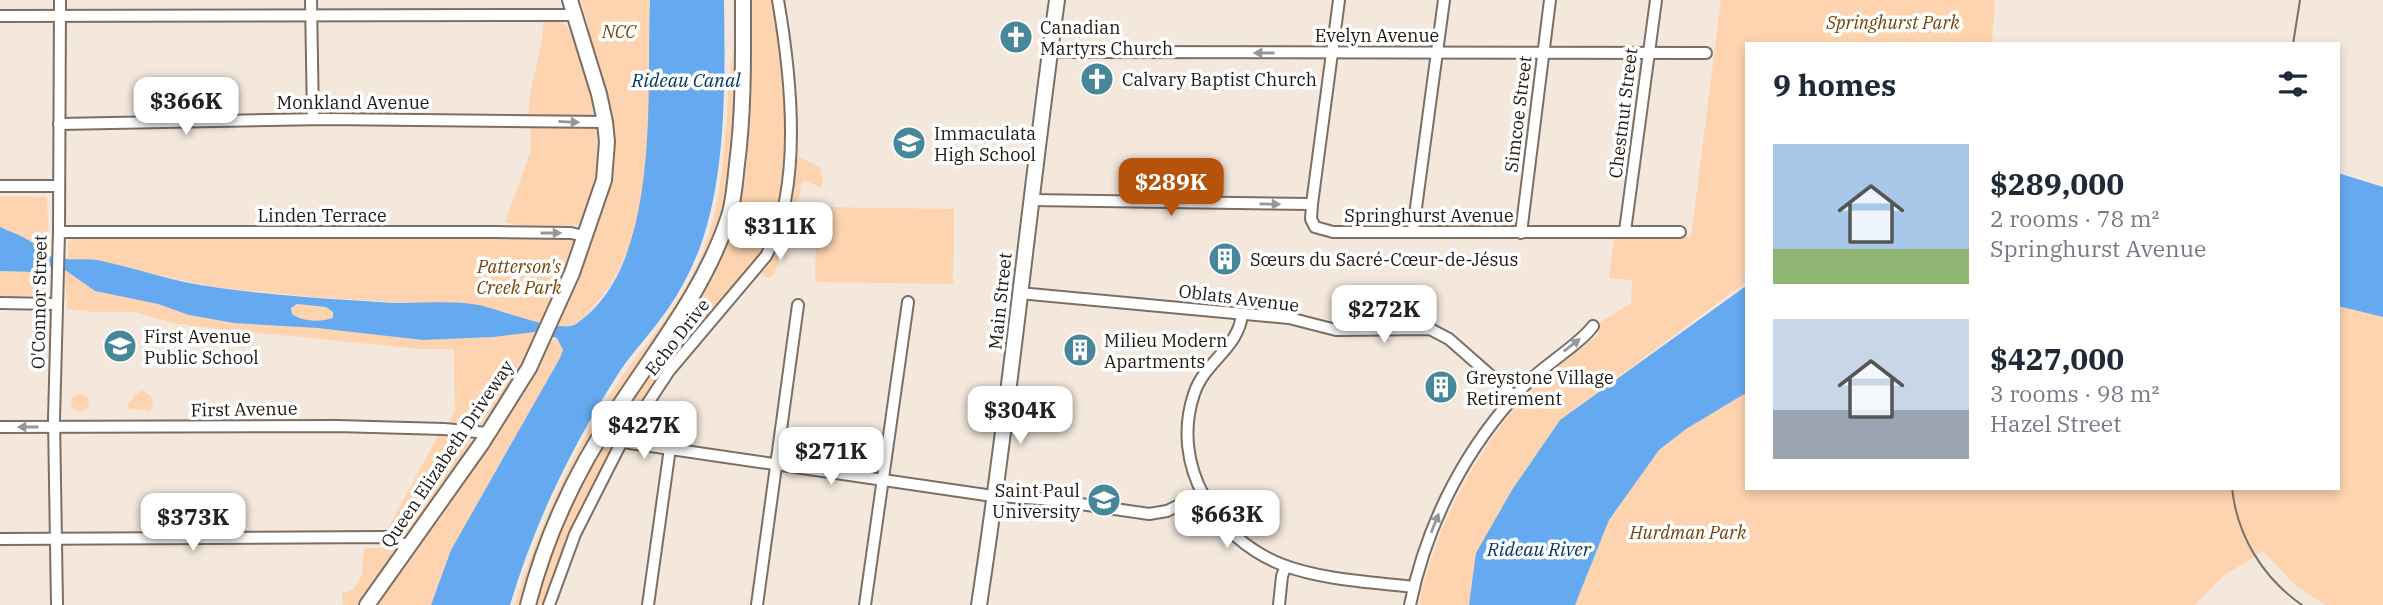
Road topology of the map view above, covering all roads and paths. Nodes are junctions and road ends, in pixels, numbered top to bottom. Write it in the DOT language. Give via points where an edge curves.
graph roads {
  1 [pos="60,0"];
  2 [pos="311,0"];
  3 [pos="743,0"];
  4 [pos="1057,0"];
  5 [pos="1339,0"];
  6 [pos="1444,0"];
  7 [pos="1550,0"];
  8 [pos="1656,0"];
  9 [pos="779,3"];
  10 [pos="572,7"];
  11 [pos="312,14"];
  12 [pos="60,15"];
  13 [pos="0,16"];
  14 [pos="1438,51"];
  15 [pos="1049,52"];
  16 [pos="1543,52"];
  17 [pos="1648,52"];
  18 [pos="1333,53"];
  19 [pos="1706,53"];
  20 [pos="313,120"];
  21 [pos="605,122"];
  22 [pos="59,124"];
  23 [pos="0,186"];
  24 [pos="58,186"];
  25 [pos="1031,200"];
  26 [pos="1311,204"];
  27 [pos="1413,230"];
  28 [pos="1625,231"];
  29 [pos="59,232"];
  30 [pos="1680,232"];
  31 [pos="1521,233"];
  32 [pos="584,236"];
  33 [pos="1019,293"];
  34 [pos="908,302"];
  35 [pos="0,303"];
  36 [pos="57,304"];
  37 [pos="798,305"];
  38 [pos="1242,314"];
  39 [pos="1592,326"];
  40 [pos="1515,397"];
  41 [pos="0,427"];
  42 [pos="56,427"];
  43 [pos="488,433"];
  44 [pos="623,442"];
  45 [pos="670,448"];
  46 [pos="775,463"];
  47 [pos="882,479"];
  48 [pos="996,495"];
  49 [pos="1202,495"];
  50 [pos="57,538"];
  51 [pos="0,539"];
  52 [pos="408,546"];
  53 [pos="1286,566"];
  54 [pos="1414,587"];
  55 [pos="57,605"];
  56 [pos="367,605"];
  57 [pos="528,605"];
  58 [pos="549,605"];
  59 [pos="648,605"];
  60 [pos="757,605"];
  61 [pos="865,605"];
  62 [pos="979,605"];
  63 [pos="1279,605"];
  64 [pos="1410,605"];
  1 -- 12 [label="street, O'Connor Street"];
  2 -- 11 [label="street"];
  3 -- 57 [label="main road" via="741,134 730,214 697,287 616,410 560,508"];
  4 -- 15 [label="main road, Main Street"];
  5 -- 18 [label="street"];
  6 -- 14 [label="street"];
  7 -- 16 [label="street, Simcoe Street"];
  8 -- 17 [label="street, Chestnut Street"];
  9 -- 44 [label="street, Echo Drive" via="791,99 788,185 777,235 766,256 669,371"];
  10 -- 11 [label="street" via="547,15"];
  10 -- 21 [label="main road, Queen Elizabeth Driveway"];
  11 -- 12 [label="street"];
  11 -- 20 [label="street"];
  12 -- 13 [label="street"];
  12 -- 22 [label="street, O'Connor Street"];
  14 -- 16 [label="street, Evelyn Avenue"];
  14 -- 18 [label="street, Evelyn Avenue"];
  14 -- 27 [label="street"];
  18 -- 15 [label="street, Evelyn Avenue, one-way"];
  15 -- 25 [label="main road, Main Street"];
  16 -- 17 [label="street, Evelyn Avenue"];
  16 -- 31 [label="street, Simcoe Street"];
  17 -- 19 [label="street, Evelyn Avenue"];
  17 -- 28 [label="street, Chestnut Street"];
  18 -- 26 [label="street"];
  20 -- 21 [label="street, Monkland Avenue, one-way"];
  20 -- 22 [label="street, Monkland Avenue"];
  21 -- 32 [label="main road, Queen Elizabeth Driveway" via="604,180"];
  22 -- 24 [label="street, O'Connor Street"];
  23 -- 24 [label="street"];
  24 -- 29 [label="street, O'Connor Street"];
  25 -- 26 [label="street, one-way"];
  25 -- 33 [label="main road, Main Street"];
  26 -- 27 [label="street, Springhurst Avenue" via="1311,219 1324,231"];
  27 -- 31 [label="street, Springhurst Avenue"];
  28 -- 30 [label="street, Springhurst Avenue"];
  28 -- 31 [label="street, Springhurst Avenue"];
  29 -- 32 [label="street, Linden Terrace, one-way"];
  29 -- 36 [label="street, O'Connor Street"];
  32 -- 43 [label="main road, Queen Elizabeth Driveway" via="544,338"];
  33 -- 38 [label="street, Oblats Avenue"];
  33 -- 48 [label="main road, Main Street"];
  34 -- 47 [label="street"];
  35 -- 36 [label="street"];
  36 -- 42 [label="street, O'Connor Street"];
  37 -- 46 [label="street"];
  38 -- 40 [label="street, Oblats Avenue" via="1289,318 1336,330 1430,329 1449,339"];
  38 -- 49 [label="street" via="1237,335 1199,382 1188,417 1191,465"];
  40 -- 39 [label="street, one-way"];
  54 -- 40 [label="street, one-way" via="1453,484 1478,442"];
  42 -- 41 [label="street, First Avenue, one-way"];
  42 -- 43 [label="street, First Avenue" via="337,426"];
  42 -- 50 [label="street, O'Connor Street"];
  43 -- 52 [label="main road, Queen Elizabeth Driveway"];
  44 -- 45 [label="street"];
  44 -- 58 [label="street, Echo Drive" via="575,534"];
  45 -- 46 [label="street"];
  45 -- 59 [label="street"];
  46 -- 47 [label="street"];
  46 -- 60 [label="street"];
  47 -- 48 [label="street"];
  47 -- 61 [label="street"];
  48 -- 49 [label="street" via="1149,514"];
  48 -- 62 [label="main road, Main Street"];
  49 -- 53 [label="street" via="1238,538"];
  50 -- 51 [label="street"];
  50 -- 52 [label="street" via="386,537"];
  50 -- 55 [label="street, O'Connor Street"];
  52 -- 56 [label="main road, Queen Elizabeth Driveway"];
  53 -- 54 [label="street"];
  53 -- 63 [label="street"];
  54 -- 64 [label="street"];
}
